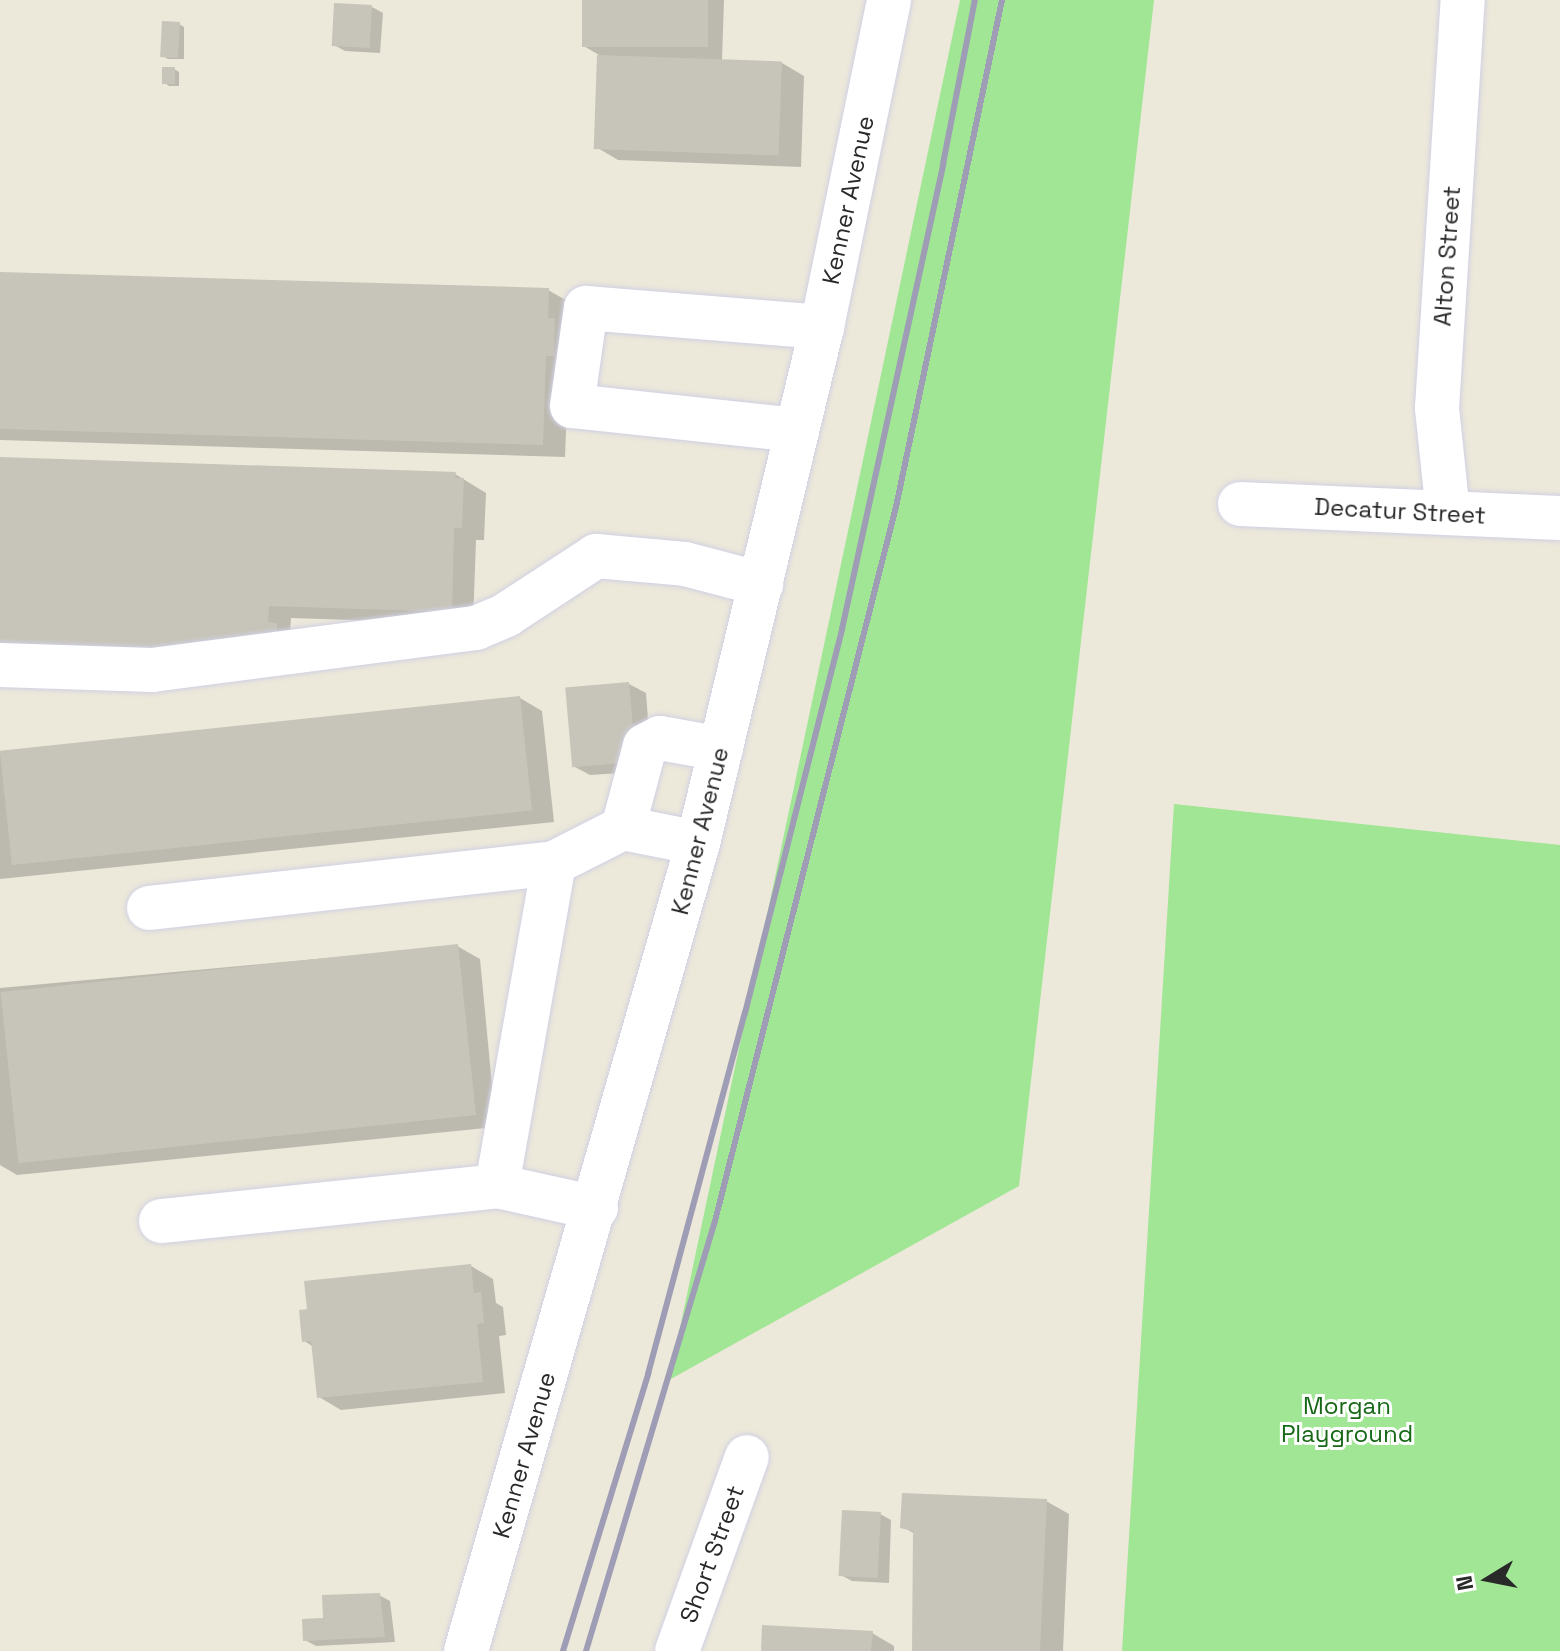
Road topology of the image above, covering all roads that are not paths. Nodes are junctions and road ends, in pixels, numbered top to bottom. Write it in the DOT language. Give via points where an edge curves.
graph roads {
  1 [pos="889,0"];
  2 [pos="1463,0"];
  3 [pos="822,327"];
  4 [pos="797,430"];
  5 [pos="1240,504"];
  6 [pos="1448,513"];
  7 [pos="1560,518"];
  8 [pos="761,584"];
  9 [pos="0,665"];
  10 [pos="721,749"];
  11 [pos="623,828"];
  12 [pos="698,843"];
  13 [pos="554,863"];
  14 [pos="149,908"];
  15 [pos="497,1186"];
  16 [pos="596,1208"];
  17 [pos="161,1221"];
  18 [pos="747,1457"];
  19 [pos="466,1651"];
  20 [pos="677,1651"];
  1 -- 3 [label="street, Kenner Avenue"];
  2 -- 6 [label="street, Alton Street" via="1437,408"];
  3 -- 4 [label="street, Kenner Avenue"];
  3 -- 4 [label="street" via="586,308 572,406"];
  4 -- 8 [label="street, Kenner Avenue"];
  5 -- 6 [label="street, Decatur Street"];
  6 -- 7 [label="street, Decatur Street"];
  8 -- 9 [label="street" via="685,564 596,556 506,615 476,628 152,670"];
  8 -- 10 [label="street, Kenner Avenue"];
  10 -- 11 [label="street" via="660,738 645,746"];
  10 -- 12 [label="street, Kenner Avenue"];
  11 -- 12 [label="street"];
  11 -- 13 [label="street"];
  12 -- 16 [label="street, Kenner Avenue"];
  13 -- 14 [label="street"];
  13 -- 15 [label="street"];
  15 -- 16 [label="street"];
  15 -- 17 [label="street"];
  16 -- 19 [label="street, Kenner Avenue"];
  18 -- 20 [label="street, Short Street"];
}
